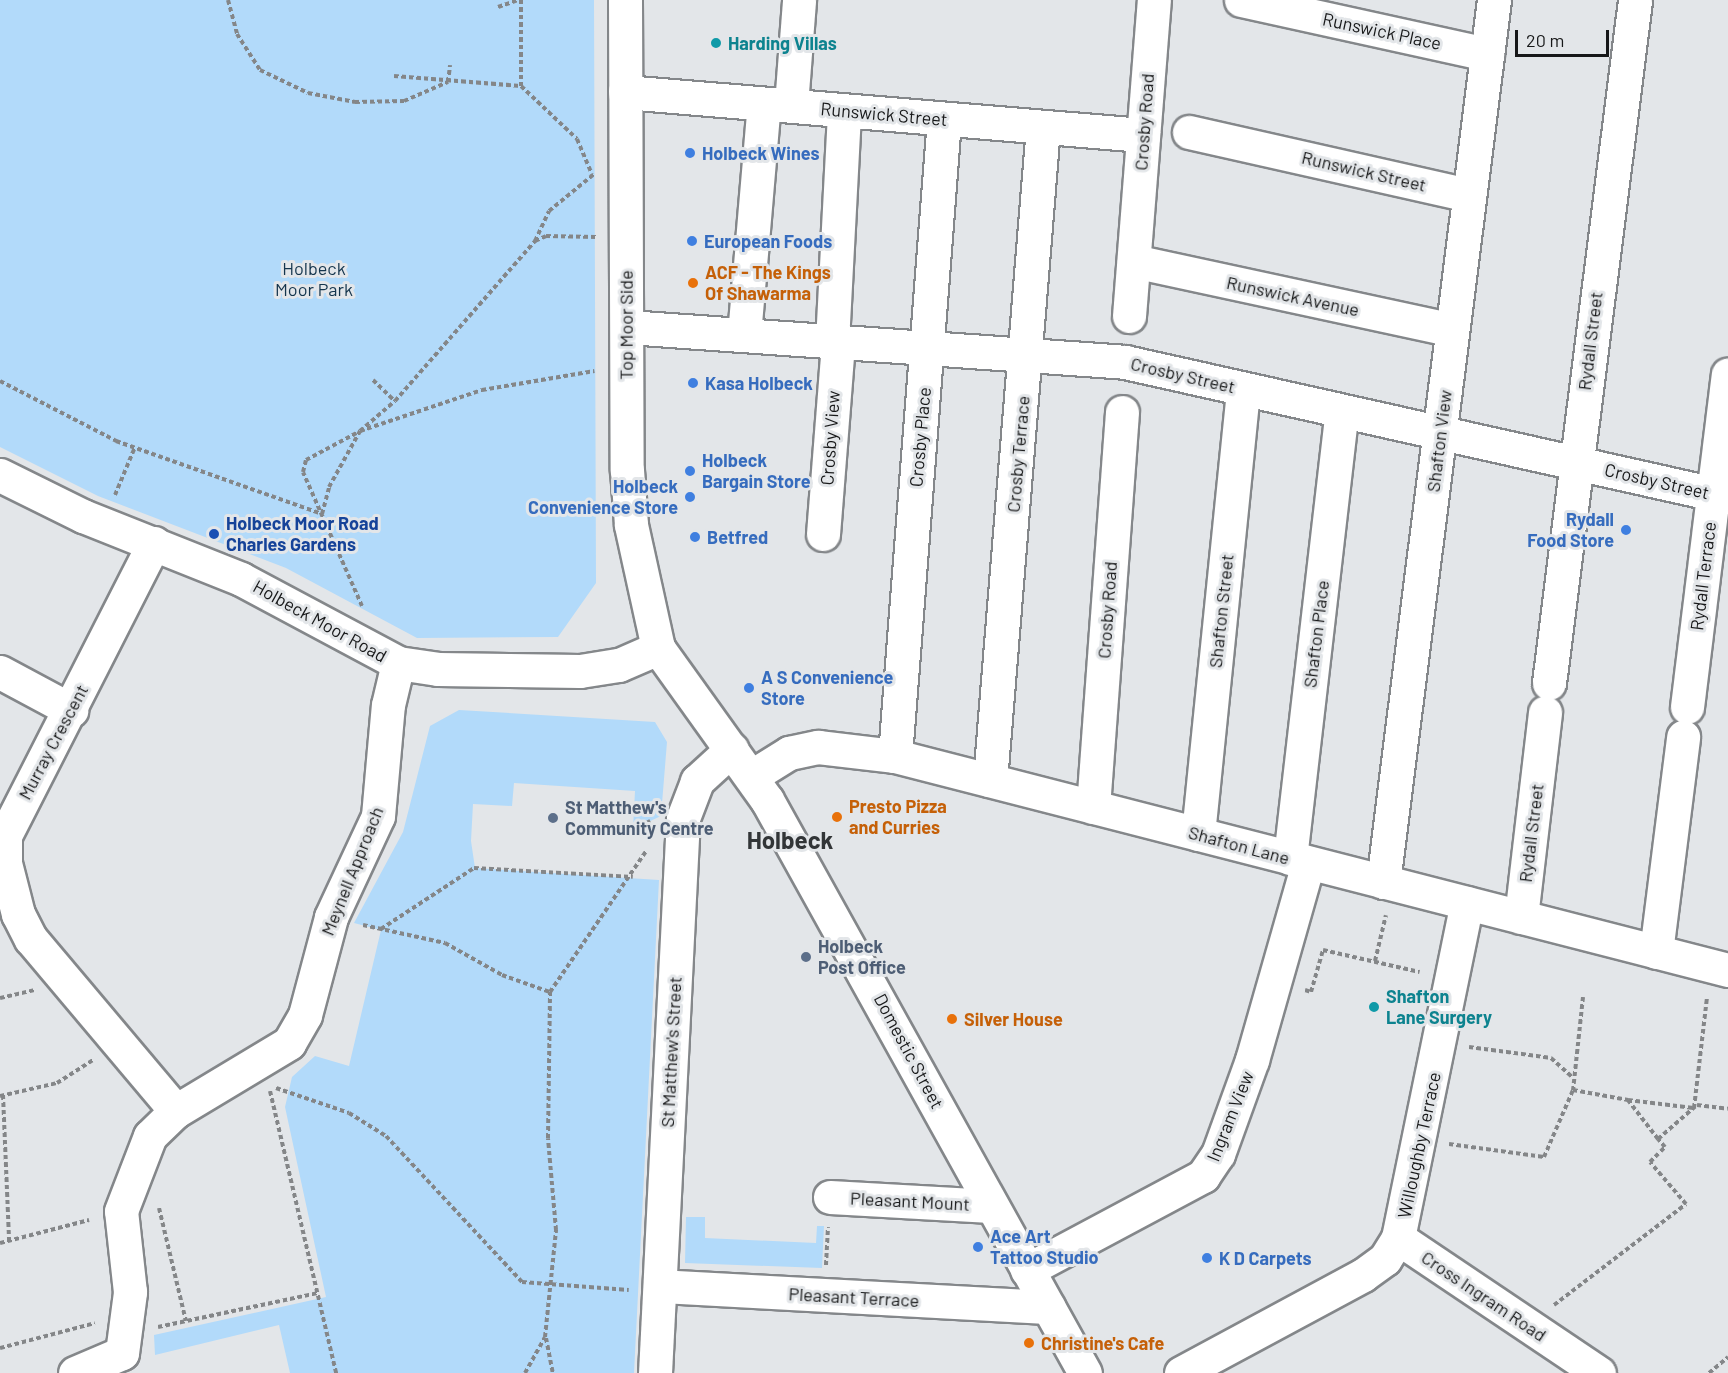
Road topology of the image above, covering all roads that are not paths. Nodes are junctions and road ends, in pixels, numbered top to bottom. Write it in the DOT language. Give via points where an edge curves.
graph roads {
  1 [pos="625,0"];
  2 [pos="800,0"];
  3 [pos="1154,0"];
  4 [pos="1241,0"];
  5 [pos="1494,0"];
  6 [pos="1635,0"];
  7 [pos="1487,54"];
  8 [pos="625,92"];
  9 [pos="777,105"];
  10 [pos="844,111"];
  11 [pos="944,119"];
  12 [pos="1043,127"];
  13 [pos="1189,132"];
  14 [pos="1143,135"];
  15 [pos="1470,195"];
  16 [pos="1134,261"];
  17 [pos="1129,316"];
  18 [pos="627,327"];
  19 [pos="1452,330"];
  20 [pos="744,335"];
  21 [pos="835,342"];
  22 [pos="928,348"];
  23 [pos="1026,355"];
  24 [pos="1728,375"];
  25 [pos="1243,389"];
  26 [pos="1342,411"];
  27 [pos="1122,412"];
  28 [pos="1441,433"];
  29 [pos="1574,463"];
  30 [pos="0,475"];
  31 [pos="1720,496"];
  32 [pos="823,534"];
  33 [pos="154,543"];
  34 [pos="658,648"];
  35 [pos="398,663"];
  36 [pos="0,672"];
  37 [pos="70,710"];
  38 [pos="732,749"];
  39 [pos="895,756"];
  40 [pos="752,776"];
  41 [pos="990,780"];
  42 [pos="1093,807"];
  43 [pos="1198,834"];
  44 [pos="2,835"];
  45 [pos="1299,861"];
  46 [pos="1388,884"];
  47 [pos="1467,903"];
  48 [pos="1521,917"];
  49 [pos="1656,952"];
  50 [pos="1719,968"];
  51 [pos="176,1111"];
  52 [pos="830,1197"];
  53 [pos="991,1206"];
  54 [pos="1398,1238"];
  55 [pos="1028,1270"];
  56 [pos="660,1289"];
  57 [pos="1048,1307"];
  58 [pos="120,1348"];
  59 [pos="1564,1363"];
  60 [pos="664,1372"];
  61 [pos="75,1373"];
  62 [pos="1085,1373"];
  63 [pos="1181,1373"];
  64 [pos="1599,1373"];
  1 -- 8 [label="street, Top Moor Side"];
  2 -- 9 [label="street"];
  3 -- 14 [label="street, Crosby Road"];
  4 -- 7 [label="street, Runswick Place"];
  5 -- 7 [label="street, Shafton View"];
  6 -- 29 [label="street, Rydall Street"];
  7 -- 15 [label="street, Shafton View"];
  8 -- 9 [label="street, Runswick Street"];
  8 -- 18 [label="street, Top Moor Side"];
  9 -- 10 [label="street, Runswick Street"];
  9 -- 20 [label="street"];
  10 -- 11 [label="street, Runswick Street"];
  10 -- 21 [label="street, Crosby View"];
  11 -- 12 [label="street, Runswick Street"];
  11 -- 22 [label="street, Crosby Place"];
  12 -- 14 [label="street, Runswick Street"];
  12 -- 23 [label="street, Crosby Terrace"];
  13 -- 15 [label="street, Runswick Street"];
  14 -- 16 [label="street, Crosby Road"];
  15 -- 19 [label="street, Shafton View"];
  16 -- 17 [label="street, Crosby Road"];
  16 -- 19 [label="street, Runswick Avenue"];
  18 -- 20 [label="street, Crosby Street"];
  18 -- 34 [label="street, Top Moor Side" via="631,525"];
  19 -- 28 [label="street, Shafton View"];
  20 -- 21 [label="street, Crosby Street"];
  21 -- 22 [label="street, Crosby Street"];
  21 -- 32 [label="street, Crosby View"];
  22 -- 23 [label="street, Crosby Street"];
  22 -- 39 [label="street, Crosby Place"];
  23 -- 25 [label="street, Crosby Street" via="1125,362"];
  23 -- 41 [label="street, Crosby Terrace"];
  24 -- 31 [label="street, Rydall Terrace"];
  25 -- 26 [label="street, Crosby Street"];
  25 -- 43 [label="street, Shafton Street"];
  26 -- 28 [label="street, Crosby Street"];
  26 -- 45 [label="street, Shafton Place"];
  27 -- 42 [label="street, Crosby Road"];
  28 -- 29 [label="street, Crosby Street"];
  28 -- 46 [label="street, Shafton View"];
  29 -- 31 [label="street, Crosby Street"];
  29 -- 48 [label="street, Rydall Street"];
  30 -- 33 [label="street, Holbeck Moor Road" via="103,524"];
  31 -- 49 [label="street, Rydall Terrace" via="1685,722"];
  33 -- 35 [label="street, Holbeck Moor Road" via="241,579"];
  33 -- 37 [label="street, Murray Crescent"];
  34 -- 35 [label="street, Holbeck Moor Road" via="619,665 580,671 438,669"];
  34 -- 38 [label="street, Domestic Street"];
  35 -- 51 [label="street, Meynell Approach" via="388,705 378,816 331,917 305,1015 289,1042"];
  36 -- 37 [label="street"];
  37 -- 44 [label="street, Murray Crescent"];
  38 -- 40 [label="street, Domestic Street"];
  38 -- 56 [label="street, St Matthew's Street" via="698,781 683,818 676,1183"];
  39 -- 40 [label="street, Shafton Lane" via="818,747 789,753"];
  39 -- 41 [label="street, Shafton Lane"];
  40 -- 53 [label="street, Domestic Street" via="884,1003"];
  41 -- 42 [label="street, Shafton Lane"];
  42 -- 43 [label="street, Shafton Lane"];
  43 -- 45 [label="street, Shafton Lane"];
  44 -- 51 [label="street, Murray Crescent" via="9,888 31,939 122,1042"];
  45 -- 46 [label="street, Shafton Lane"];
  45 -- 55 [label="street, Ingram View" via="1274,982 1218,1154 1203,1176"];
  46 -- 47 [label="street, Shafton Lane"];
  47 -- 48 [label="street, Shafton Lane"];
  47 -- 54 [label="street, Willoughby Terrace"];
  48 -- 49 [label="street, Shafton Lane"];
  49 -- 50 [label="street, Shafton Lane"];
  51 -- 58 [label="street, Meynell Approach" via="150,1136 121,1211"];
  52 -- 53 [label="street, Pleasant Mount"];
  53 -- 55 [label="street, Domestic Street"];
  54 -- 59 [label="street, Cross Ingram Road" via="1528,1325"];
  54 -- 63 [label="street, Willoughby Terrace" via="1385,1259 1364,1275"];
  55 -- 57 [label="street, Domestic Street"];
  56 -- 57 [label="street, Pleasant Terrace"];
  56 -- 60 [label="street, St Matthew's Street"];
  57 -- 62 [label="street, Domestic Street"];
  58 -- 61 [label="street"];
  59 -- 64 [label="street, Cross Ingram Road"];
}
